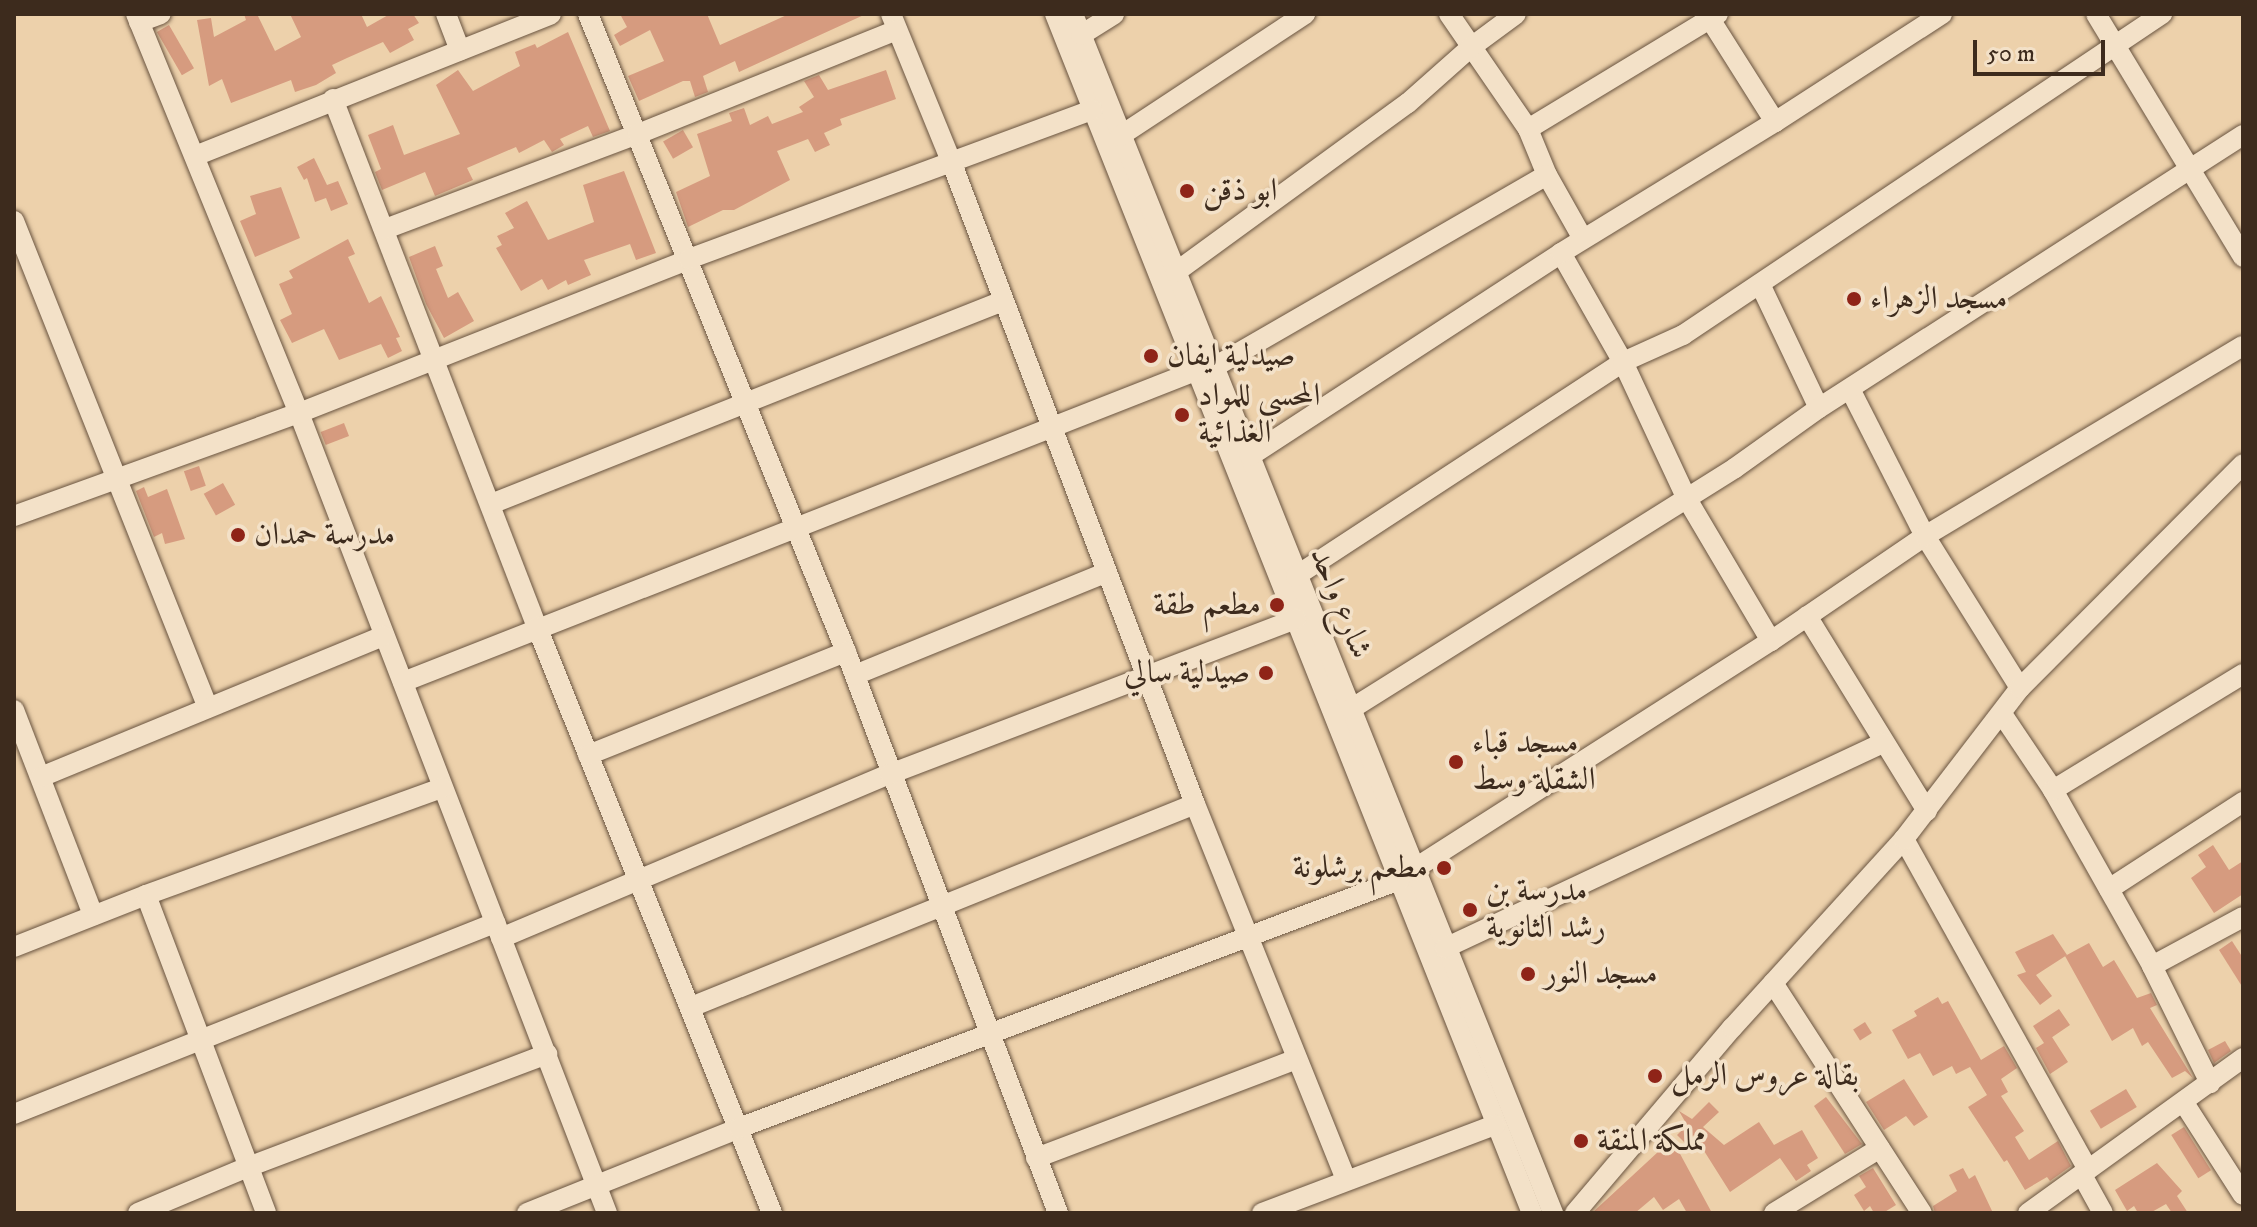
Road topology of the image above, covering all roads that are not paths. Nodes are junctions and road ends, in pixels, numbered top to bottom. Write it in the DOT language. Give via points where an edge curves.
graph roads {
  1 [pos="161,14"];
  2 [pos="446,14"];
  3 [pos="551,14"];
  4 [pos="588,14"];
  5 [pos="1055,14"];
  6 [pos="1073,14"];
  7 [pos="1114,14"];
  8 [pos="1305,14"];
  9 [pos="1449,14"];
  10 [pos="1516,14"];
  11 [pos="1942,14"];
  12 [pos="2096,14"];
  13 [pos="2162,14"];
  14 [pos="1714,17"];
  15 [pos="138,18"];
  16 [pos="894,22"];
  17 [pos="1081,35"];
  18 [pos="2113,45"];
  19 [pos="1470,48"];
  20 [pos="460,50"];
  21 [pos="333,99"];
  22 [pos="1092,110"];
  23 [pos="1775,122"];
  24 [pos="1528,129"];
  25 [pos="638,134"];
  26 [pos="2243,135"];
  27 [pos="1120,136"];
  28 [pos="195,156"];
  29 [pos="951,161"];
  30 [pos="2188,171"];
  31 [pos="1547,175"];
  32 [pos="14,221"];
  33 [pos="1147,226"];
  34 [pos="385,229"];
  35 [pos="1583,239"];
  36 [pos="1561,253"];
  37 [pos="2243,257"];
  38 [pos="689,259"];
  39 [pos="1176,272"];
  40 [pos="1760,284"];
  41 [pos="1003,301"];
  42 [pos="2243,346"];
  43 [pos="433,360"];
  44 [pos="1623,362"];
  45 [pos="1207,368"];
  46 [pos="1850,389"];
  47 [pos="744,403"];
  48 [pos="1819,408"];
  49 [pos="299,413"];
  50 [pos="1053,428"];
  51 [pos="1250,456"];
  52 [pos="2243,464"];
  53 [pos="116,482"];
  54 [pos="1687,499"];
  55 [pos="491,504"];
  56 [pos="14,516"];
  57 [pos="797,530"];
  58 [pos="1925,536"];
  59 [pos="1107,572"];
  60 [pos="1296,576"];
  61 [pos="1807,616"];
  62 [pos="1296,619"];
  63 [pos="537,627"];
  64 [pos="383,636"];
  65 [pos="1771,641"];
  66 [pos="846,652"];
  67 [pos="2243,674"];
  68 [pos="855,675"];
  69 [pos="1148,676"];
  70 [pos="403,682"];
  71 [pos="2020,688"];
  72 [pos="208,708"];
  73 [pos="1351,709"];
  74 [pos="14,710"];
  75 [pos="2002,714"];
  76 [pos="1882,743"];
  77 [pos="588,755"];
  78 [pos="1362,766"];
  79 [pos="890,774"];
  80 [pos="41,777"];
  81 [pos="442,788"];
  82 [pos="2053,790"];
  83 [pos="2243,802"];
  84 [pos="1195,804"];
  85 [pos="1927,811"];
  86 [pos="1904,839"];
  87 [pos="1407,874"];
  88 [pos="640,882"];
  89 [pos="2109,889"];
  90 [pos="146,895"];
  91 [pos="942,905"];
  92 [pos="93,915"];
  93 [pos="2243,917"];
  94 [pos="498,930"];
  95 [pos="1250,934"];
  96 [pos="14,947"];
  97 [pos="1445,948"];
  98 [pos="2152,966"];
  99 [pos="1773,983"];
  100 [pos="691,1007"];
  101 [pos="989,1035"];
  102 [pos="203,1041"];
  103 [pos="547,1054"];
  104 [pos="2243,1058"];
  105 [pos="1297,1059"];
  106 [pos="2210,1083"];
  107 [pos="2184,1103"];
  108 [pos="14,1114"];
  109 [pos="1495,1125"];
  110 [pos="739,1128"];
  111 [pos="1880,1148"];
  112 [pos="1036,1158"];
  113 [pos="248,1167"];
  114 [pos="2085,1172"];
  115 [pos="1346,1180"];
  116 [pos="597,1187"];
  117 [pos="2243,1195"];
  118 [pos="138,1213"];
  119 [pos="266,1213"];
  120 [pos="527,1213"];
  121 [pos="607,1213"];
  122 [pos="772,1213"];
  123 [pos="1058,1213"];
  124 [pos="1262,1213"];
  125 [pos="1532,1213"];
  126 [pos="1553,1213"];
  127 [pos="1575,1213"];
  128 [pos="1774,1213"];
  129 [pos="1922,1213"];
  130 [pos="2028,1213"];
  131 [pos="2103,1213"];
  1 -- 15 [label="street"];
  2 -- 20 [label="street"];
  3 -- 20 [label="street"];
  4 -- 25 [label="street"];
  5 -- 22 [label="street, شارع واحد"];
  6 -- 17 [label="street, شارع واحد"];
  7 -- 17 [label="street"];
  8 -- 27 [label="street"];
  9 -- 19 [label="street"];
  10 -- 19 [label="street"];
  11 -- 23 [label="street"];
  12 -- 18 [label="street"];
  13 -- 18 [label="street"];
  14 -- 23 [label="street"];
  14 -- 24 [label="street"];
  15 -- 28 [label="street"];
  16 -- 25 [label="street"];
  16 -- 29 [label="street"];
  17 -- 27 [label="street, شارع واحد"];
  18 -- 30 [label="street"];
  18 -- 40 [label="street"];
  19 -- 24 [label="street"];
  19 -- 39 [label="street" via="1408,103"];
  20 -- 21 [label="street"];
  21 -- 28 [label="street"];
  21 -- 34 [label="street"];
  22 -- 29 [label="street"];
  22 -- 33 [label="street, شارع واحد"];
  23 -- 35 [label="street"];
  24 -- 31 [label="street"];
  25 -- 34 [label="street"];
  25 -- 38 [label="street"];
  26 -- 30 [label="street"];
  27 -- 33 [label="street, شارع واحد"];
  28 -- 49 [label="street"];
  29 -- 38 [label="street"];
  29 -- 41 [label="street"];
  30 -- 37 [label="street"];
  30 -- 46 [label="street"];
  31 -- 35 [label="street"];
  31 -- 45 [label="street"];
  32 -- 53 [label="street"];
  33 -- 39 [label="street, شارع واحد"];
  33 -- 45 [label="street, شارع واحد"];
  34 -- 43 [label="street"];
  35 -- 36 [label="street"];
  36 -- 44 [label="street"];
  36 -- 51 [label="street"];
  38 -- 43 [label="street"];
  38 -- 47 [label="street"];
  39 -- 45 [label="street, شارع واحد"];
  40 -- 44 [label="street" via="1683,335"];
  40 -- 48 [label="street"];
  41 -- 47 [label="street"];
  41 -- 50 [label="street"];
  42 -- 58 [label="street"];
  43 -- 49 [label="street"];
  43 -- 55 [label="street"];
  44 -- 54 [label="street"];
  44 -- 60 [label="street"];
  45 -- 50 [label="street"];
  45 -- 51 [label="street, شارع واحد"];
  45 -- 62 [label="street, شارع واحد"];
  46 -- 48 [label="street"];
  46 -- 58 [label="street"];
  47 -- 55 [label="street"];
  47 -- 57 [label="street"];
  48 -- 54 [label="street"];
  49 -- 53 [label="street"];
  49 -- 64 [label="street"];
  50 -- 57 [label="street"];
  50 -- 59 [label="street"];
  51 -- 60 [label="street, شارع واحد"];
  52 -- 71 [label="street"];
  53 -- 56 [label="street"];
  53 -- 72 [label="street"];
  54 -- 65 [label="street"];
  54 -- 73 [label="street"];
  55 -- 63 [label="street"];
  57 -- 63 [label="street"];
  57 -- 66 [label="street"];
  58 -- 61 [label="street"];
  58 -- 71 [label="street"];
  59 -- 68 [label="street"];
  59 -- 69 [label="street"];
  60 -- 73 [label="street, شارع واحد"];
  61 -- 65 [label="street"];
  61 -- 76 [label="street"];
  62 -- 69 [label="street"];
  62 -- 78 [label="street, شارع واحد"];
  63 -- 70 [label="street"];
  63 -- 77 [label="street"];
  64 -- 70 [label="street"];
  64 -- 72 [label="street"];
  65 -- 87 [label="street"];
  66 -- 68 [label="street"];
  66 -- 77 [label="street"];
  67 -- 82 [label="street"];
  68 -- 79 [label="street"];
  69 -- 79 [label="street"];
  69 -- 84 [label="street"];
  70 -- 81 [label="street"];
  71 -- 75 [label="street"];
  72 -- 80 [label="street"];
  73 -- 78 [label="street, شارع واحد"];
  74 -- 80 [label="street"];
  75 -- 82 [label="street"];
  75 -- 85 [label="street"];
  76 -- 85 [label="street"];
  76 -- 97 [label="street"];
  77 -- 88 [label="street"];
  78 -- 87 [label="street, شارع واحد"];
  79 -- 88 [label="street"];
  79 -- 91 [label="street"];
  80 -- 92 [label="street"];
  81 -- 90 [label="street"];
  81 -- 94 [label="street"];
  82 -- 89 [label="street"];
  83 -- 89 [label="street"];
  84 -- 91 [label="street"];
  84 -- 95 [label="street"];
  85 -- 86 [label="street"];
  86 -- 99 [label="street"];
  86 -- 114 [label="street"];
  87 -- 95 [label="street"];
  87 -- 97 [label="street, شارع واحد"];
  87 -- 109 [label="street, شارع واحد"];
  88 -- 94 [label="street"];
  88 -- 100 [label="street"];
  89 -- 98 [label="street"];
  90 -- 92 [label="street"];
  90 -- 102 [label="street"];
  91 -- 100 [label="street"];
  91 -- 101 [label="street"];
  92 -- 96 [label="street"];
  93 -- 98 [label="street"];
  94 -- 102 [label="street"];
  94 -- 103 [label="street"];
  95 -- 101 [label="street"];
  95 -- 105 [label="street"];
  97 -- 126 [label="street, شارع واحد"];
  98 -- 106 [label="street"];
  99 -- 111 [label="street"];
  99 -- 127 [label="street"];
  100 -- 110 [label="street"];
  101 -- 110 [label="street"];
  101 -- 112 [label="street"];
  102 -- 108 [label="street"];
  102 -- 113 [label="street"];
  103 -- 113 [label="street"];
  103 -- 116 [label="street"];
  104 -- 106 [label="street"];
  105 -- 112 [label="street"];
  105 -- 115 [label="street"];
  106 -- 107 [label="street"];
  107 -- 114 [label="street"];
  107 -- 117 [label="street"];
  109 -- 115 [label="street"];
  109 -- 125 [label="street, شارع واحد"];
  110 -- 116 [label="street"];
  110 -- 122 [label="street"];
  111 -- 128 [label="street"];
  111 -- 129 [label="street"];
  112 -- 123 [label="street"];
  113 -- 118 [label="street"];
  113 -- 119 [label="street"];
  114 -- 130 [label="street"];
  114 -- 131 [label="street"];
  115 -- 124 [label="street"];
  116 -- 120 [label="street"];
  116 -- 121 [label="street"];
}
